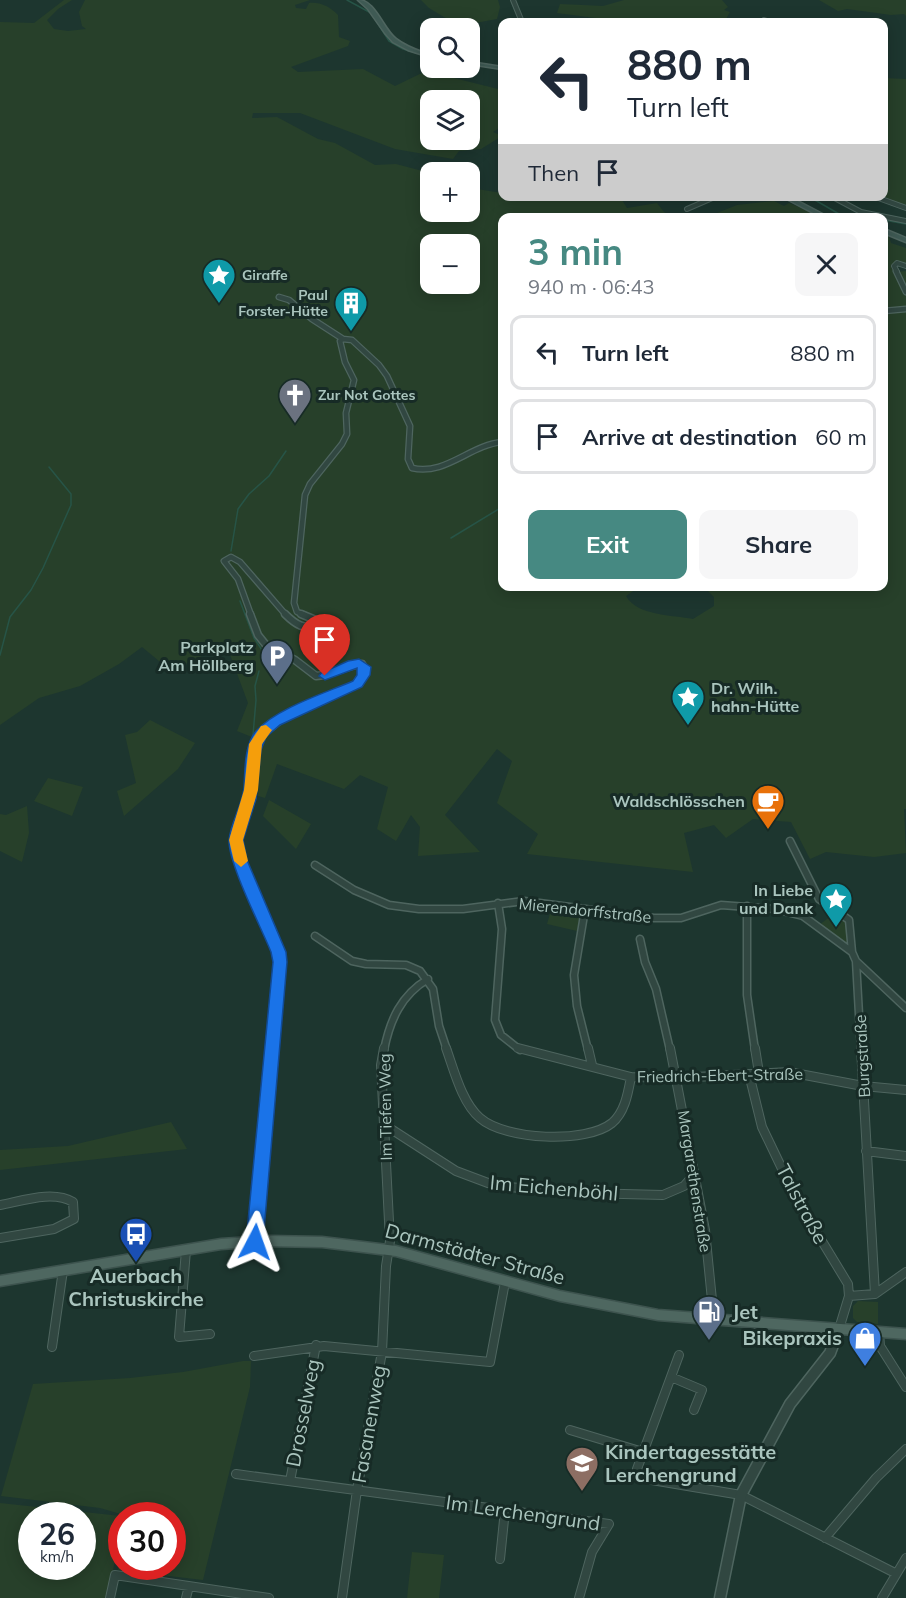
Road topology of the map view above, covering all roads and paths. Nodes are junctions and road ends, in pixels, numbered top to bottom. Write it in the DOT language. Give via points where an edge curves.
graph roads {
  1 [pos="360,0"];
  2 [pos="513,0"];
  3 [pos="520,18"];
  4 [pos="420,53"];
  5 [pos="480,64"];
  6 [pos="498,66"];
  7 [pos="705,201"];
  8 [pos="793,201"];
  9 [pos="841,201"];
  10 [pos="845,201"];
  11 [pos="888,201"];
  12 [pos="906,207"];
  13 [pos="687,209"];
  14 [pos="862,211"];
  15 [pos="818,213"];
  16 [pos="860,213"];
  17 [pos="871,213"];
  18 [pos="888,217"];
  19 [pos="906,221"];
  20 [pos="888,232"];
  21 [pos="905,238"];
  22 [pos="906,266"];
  23 [pos="906,292"];
  24 [pos="279,297"];
  25 [pos="906,309"];
  26 [pos="888,311"];
  27 [pos="343,339"];
  28 [pos="498,443"];
  29 [pos="790,841"];
  30 [pos="315,865"];
  31 [pos="498,903"];
  32 [pos="747,906"];
  33 [pos="585,909"];
  34 [pos="315,936"];
  35 [pos="640,939"];
  36 [pos="852,952"];
  37 [pos="856,961"];
  38 [pos="428,979"];
  39 [pos="905,1006"];
  40 [pos="592,1065"];
  41 [pos="759,1073"];
  42 [pos="749,1074"];
  43 [pos="631,1077"];
  44 [pos="677,1078"];
  45 [pos="863,1086"];
  46 [pos="906,1090"];
  47 [pos="385,1129"];
  48 [pos="866,1151"];
  49 [pos="906,1156"];
  50 [pos="696,1177"];
  51 [pos="0,1205"];
  52 [pos="0,1238"];
  53 [pos="255,1242"];
  54 [pos="186,1250"];
  55 [pos="389,1250"];
  56 [pos="63,1270"];
  57 [pos="906,1272"];
  58 [pos="0,1281"];
  59 [pos="505,1282"];
  60 [pos="875,1294"];
  61 [pos="849,1296"];
  62 [pos="714,1320"];
  63 [pos="839,1329"];
  64 [pos="879,1332"];
  65 [pos="210,1334"];
  66 [pos="906,1334"];
  67 [pos="316,1345"];
  68 [pos="52,1347"];
  69 [pos="382,1352"];
  70 [pos="679,1355"];
  71 [pos="254,1356"];
  72 [pos="671,1377"];
  73 [pos="906,1387"];
  74 [pos="694,1410"];
  75 [pos="570,1430"];
  76 [pos="906,1449"];
  77 [pos="643,1452"];
  78 [pos="236,1474"];
  79 [pos="290,1481"];
  80 [pos="357,1490"];
  81 [pos="741,1495"];
  82 [pos="505,1510"];
  83 [pos="825,1538"];
  84 [pos="906,1558"];
  85 [pos="500,1559"];
  86 [pos="895,1573"];
  87 [pos="189,1586"];
  88 [pos="110,1598"];
  89 [pos="186,1598"];
  90 [pos="268,1598"];
  91 [pos="342,1598"];
  92 [pos="579,1598"];
  93 [pos="720,1598"];
  94 [pos="882,1598"];
  1 -- 4 [label="main road" via="373,9 394,39"];
  2 -- 3 [label="street"];
  5 -- 6 [label="main road"];
  7 -- 13 [label="street"];
  8 -- 15 [label="main road"];
  9 -- 14 [label="street"];
  10 -- 14 [label="street"];
  11 -- 12 [label="street"];
  14 -- 16 [label="street"];
  14 -- 17 [label="street"];
  18 -- 19 [label="street"];
  20 -- 21 [label="main road"];
  22 -- 23 [label="street" via="894,265"];
  24 -- 27 [label="street"];
  25 -- 26 [label="street"];
  27 -- 28 [label="street" via="352,340 387,376 411,430 407,456 412,468 433,470 477,446"];
  27 -- 53 [label="street" via="340,343 354,385 346,413 347,435 305,495 295,579 297,612 318,621 320,626 314,630 292,622 240,562 234,558 225,559 224,563 236,574 258,635 270,648 316,676 333,674 356,663 365,670 357,684 295,711 261,735 254,750 249,799 236,840 240,860 280,962"];
  29 -- 36 [label="street, Burgstraße" via="822,902 849,920"];
  30 -- 31 [label="street, Mierendorffstraße" via="354,890 389,905 441,910"];
  31 -- 33 [label="street, Mierendorffstraße" via="542,903"];
  31 -- 40 [label="street, Friedrich-Ebert-Straße" via="502,929 497,1028 521,1050"];
  32 -- 33 [label="street, Mierendorffstraße" via="721,905 681,918"];
  32 -- 36 [label="street, Mierendorffstraße" via="803,916"];
  32 -- 41 [label="street" via="747,995"];
  33 -- 40 [label="street" via="574,975 577,1006"];
  34 -- 38 [label="street" via="355,963 409,966"];
  35 -- 44 [label="street, Margarethenstraße"];
  36 -- 37 [label="street, Burgstraße"];
  37 -- 39 [label="street"];
  37 -- 45 [label="street, Burgstraße"];
  38 -- 43 [label="street" via="439,1026 474,1112 495,1128 583,1137 596,1134 619,1116"];
  38 -- 47 [label="street, Im Tiefen Weg" via="417,984 398,1007 384,1043 381,1065"];
  40 -- 43 [label="street, Friedrich-Ebert-Straße"];
  41 -- 42 [label="street, Friedrich-Ebert-Straße"];
  41 -- 45 [label="street, Friedrich-Ebert-Straße" via="809,1074"];
  42 -- 44 [label="street, Friedrich-Ebert-Straße"];
  42 -- 61 [label="street, Talstraße" via="762,1126 797,1200 846,1276"];
  43 -- 44 [label="street, Friedrich-Ebert-Straße"];
  44 -- 50 [label="street, Margarethenstraße"];
  45 -- 46 [label="street, Friedrich-Ebert-Straße"];
  45 -- 48 [label="street, Burgstraße"];
  47 -- 50 [label="street, Im Eichenböhl" via="463,1174 508,1187 663,1195"];
  47 -- 55 [label="street, Im Tiefen Weg"];
  48 -- 49 [label="street"];
  48 -- 60 [label="street, Burgstraße"];
  50 -- 62 [label="street, Margarethenstraße"];
  51 -- 52 [label="street" via="52,1197 67,1197 74,1202 74,1219 65,1225"];
  53 -- 54 [label="main road, Darmstädter Straße"];
  53 -- 55 [label="main road, Darmstädter Straße" via="322,1242"];
  54 -- 56 [label="main road, Darmstädter Straße"];
  54 -- 65 [label="street" via="179,1337"];
  55 -- 59 [label="main road, Darmstädter Straße"];
  55 -- 69 [label="street, Fasanenweg"];
  56 -- 58 [label="main road, Darmstädter Straße"];
  56 -- 68 [label="street"];
  57 -- 60 [label="street"];
  59 -- 62 [label="main road, Darmstädter Straße" via="613,1308"];
  59 -- 69 [label="street" via="490,1362"];
  60 -- 61 [label="street"];
  61 -- 63 [label="street"];
  62 -- 63 [label="main road, Darmstädter Straße"];
  63 -- 64 [label="main road, Darmstädter Straße"];
  63 -- 81 [label="street" via="830,1353 790,1404"];
  64 -- 66 [label="main road, Darmstädter Straße"];
  64 -- 73 [label="street" via="880,1346"];
  67 -- 69 [label="street"];
  67 -- 71 [label="street"];
  67 -- 79 [label="street, Drosselweg"];
  69 -- 80 [label="street, Fasanenweg"];
  70 -- 72 [label="street"];
  72 -- 74 [label="street" via="702,1390"];
  72 -- 77 [label="street"];
  75 -- 77 [label="street"];
  76 -- 83 [label="street"];
  77 -- 81 [label="street" via="637,1472 644,1480"];
  78 -- 79 [label="street, Im Lerchengrund"];
  79 -- 80 [label="street, Im Lerchengrund"];
  80 -- 82 [label="street, Im Lerchengrund"];
  80 -- 91 [label="street, Fasanenweg"];
  81 -- 83 [label="street"];
  81 -- 93 [label="street"];
  82 -- 85 [label="street"];
  82 -- 92 [label="street, Im Lerchengrund" via="609,1524 592,1552"];
  83 -- 86 [label="street"];
  84 -- 86 [label="street"];
  86 -- 94 [label="street"];
  87 -- 88 [label="street" via="115,1575"];
  87 -- 89 [label="street"];
  87 -- 90 [label="street"];
}
